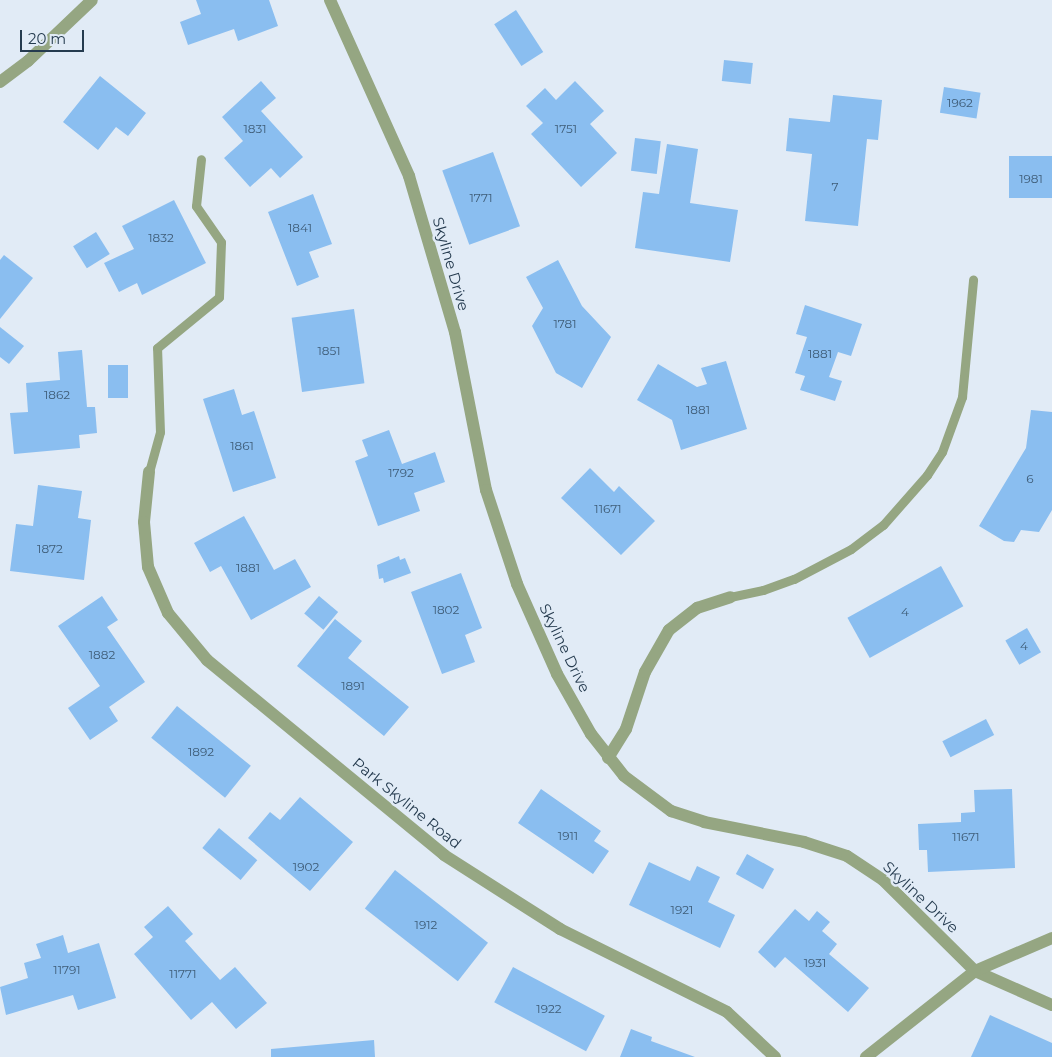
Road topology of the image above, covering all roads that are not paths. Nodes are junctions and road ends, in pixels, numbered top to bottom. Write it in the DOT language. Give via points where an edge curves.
graph roads {
  1 [pos="92,0"];
  2 [pos="330,0"];
  3 [pos="0,82"];
  4 [pos="201,159"];
  5 [pos="974,280"];
  6 [pos="149,472"];
  7 [pos="730,598"];
  8 [pos="608,758"];
  9 [pos="1052,938"];
  10 [pos="975,970"];
  11 [pos="1052,1005"];
  12 [pos="776,1057"];
  13 [pos="866,1057"];
  1 -- 3 [label="street" via="28,61"];
  2 -- 8 [label="street, Skyline Drive" via="409,176 455,332 486,490 517,584 557,674"];
  4 -- 6 [label="lane" via="196,206 221,242 219,297 157,348 160,432"];
  5 -- 7 [label="lane" via="962,397 942,452 927,475 883,525 851,549 794,579"];
  6 -- 12 [label="street, Park Skyline Road" via="144,522 148,567 168,613 207,660 444,855 560,929 727,1012"];
  7 -- 8 [label="street" via="697,608 669,630 645,672 626,729"];
  8 -- 10 [label="street, Skyline Drive" via="624,776 671,811 704,822 804,842 847,856 883,880"];
  9 -- 10 [label="street"];
  10 -- 11 [label="street, Skyline Drive"];
  10 -- 13 [label="street"];
}
